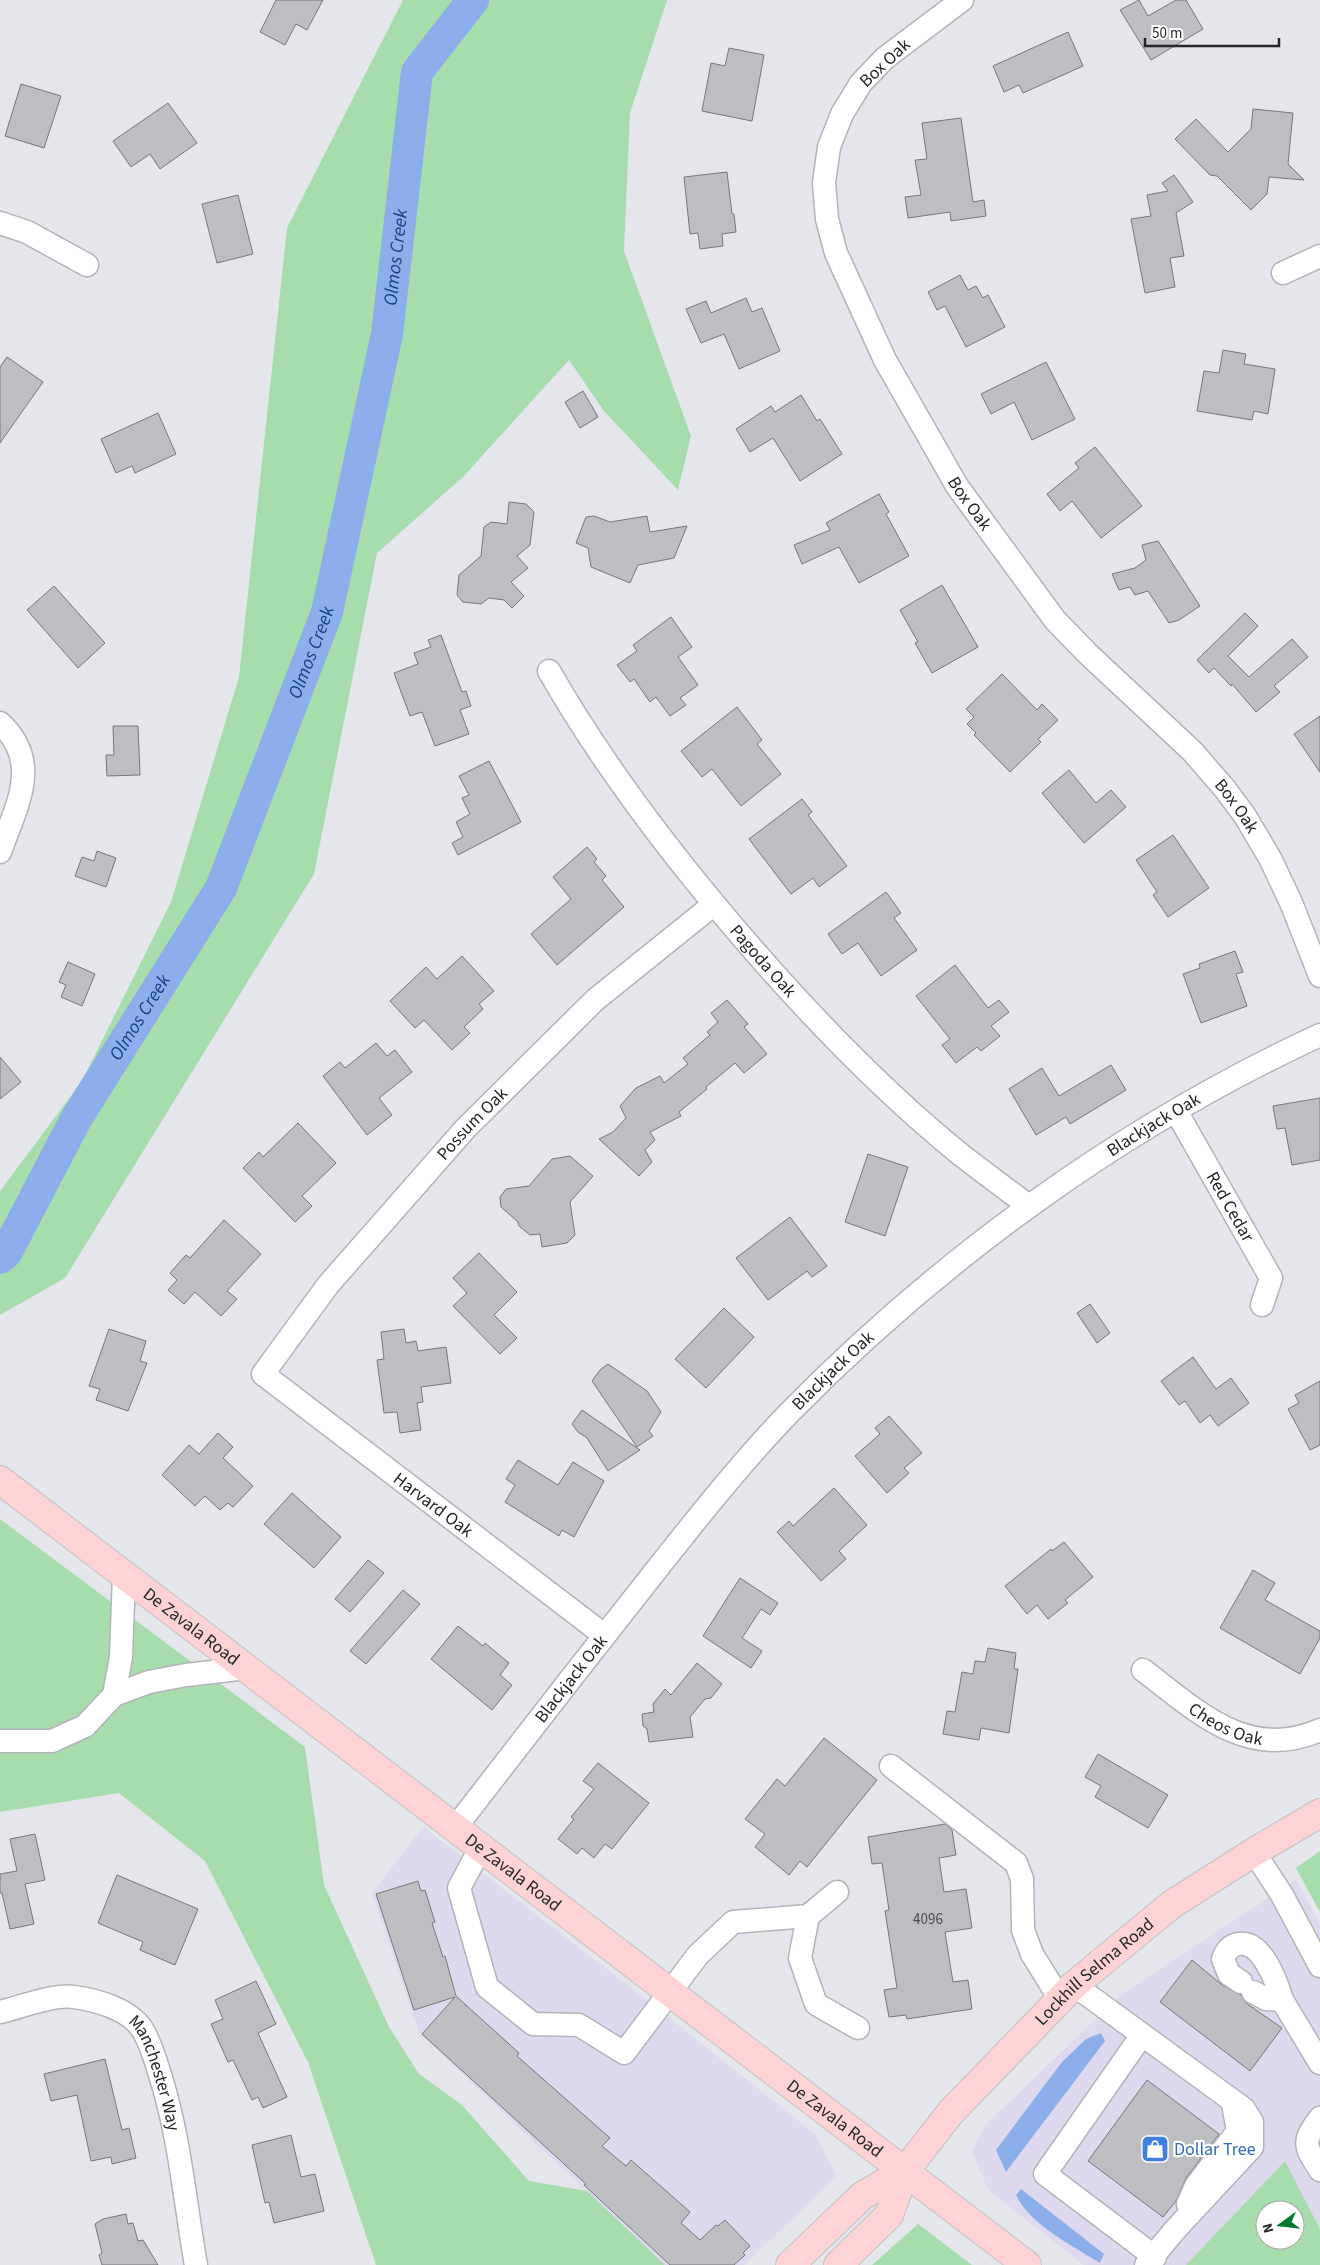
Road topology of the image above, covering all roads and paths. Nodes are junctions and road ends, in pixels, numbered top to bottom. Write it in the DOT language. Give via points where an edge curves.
graph roads {
  1 [pos="962,0"];
  2 [pos="0,223"];
  3 [pos="1320,256"];
  4 [pos="87,265"];
  5 [pos="1283,273"];
  6 [pos="549,671"];
  7 [pos="0,723"];
  8 [pos="0,852"];
  9 [pos="713,905"];
  10 [pos="1320,976"];
  11 [pos="1320,1035"];
  12 [pos="1176,1111"];
  13 [pos="1029,1206"];
  14 [pos="1262,1305"];
  15 [pos="263,1374"];
  16 [pos="0,1480"];
  17 [pos="124,1575"];
  18 [pos="604,1636"];
  19 [pos="246,1668"];
  20 [pos="1143,1670"];
  21 [pos="114,1695"];
  22 [pos="1320,1730"];
  23 [pos="0,1741"];
  24 [pos="891,1766"];
  25 [pos="1320,1813"];
  26 [pos="455,1828"];
  27 [pos="480,1847"];
  28 [pos="1254,1852"];
  29 [pos="838,1892"];
  30 [pos="808,1916"];
  31 [pos="1320,1966"];
  32 [pos="670,1992"];
  33 [pos="1067,1992"];
  34 [pos="1282,2000"];
  35 [pos="0,2012"];
  36 [pos="858,2028"];
  37 [pos="1142,2035"];
  38 [pos="1320,2063"];
  39 [pos="1232,2100"];
  40 [pos="1320,2118"];
  41 [pos="1320,2170"];
  42 [pos="905,2171"];
  43 [pos="1174,2231"];
  44 [pos="1150,2261"];
  45 [pos="196,2265"];
  46 [pos="790,2265"];
  47 [pos="838,2265"];
  48 [pos="1027,2265"];
  1 -- 10 [label="street, Box Oak" via="886,58 861,83 842,114 829,147 824,183 827,219 836,253 885,360 956,486 1055,620 1192,751 1225,789 1271,860"];
  2 -- 4 [label="street" via="27,232"];
  3 -- 5 [label="street"];
  6 -- 9 [label="street, Pagoda Oak" via="573,713 632,800"];
  7 -- 8 [label="street" via="11,733 20,749 24,785"];
  9 -- 13 [label="street, Pagoda Oak" via="803,1007 869,1072 959,1153"];
  9 -- 15 [label="street, Possum Oak" via="595,1000 465,1129 328,1285"];
  11 -- 12 [label="street, Blackjack Oak" via="1265,1060"];
  12 -- 13 [label="street, Blackjack Oak"];
  12 -- 14 [label="street, Red Cedar" via="1271,1278"];
  13 -- 18 [label="street, Blackjack Oak" via="917,1294 788,1414 734,1473"];
  15 -- 18 [label="street, Harvard Oak"];
  16 -- 17 [label="main road, De Zavala Road"];
  17 -- 19 [label="main road, De Zavala Road"];
  17 -- 21 [label="street" via="121,1657"];
  18 -- 26 [label="street, Blackjack Oak"];
  19 -- 21 [label="street" via="149,1682"];
  19 -- 26 [label="main road, De Zavala Road"];
  20 -- 22 [label="street, Cheos Oak" via="1226,1730 1250,1738 1272,1740 1297,1738"];
  21 -- 23 [label="street" via="85,1726 52,1741"];
  24 -- 33 [label="street" via="1016,1863 1022,1879 1023,1930 1032,1954"];
  25 -- 28 [label="main road, Lockhill Selma Road"];
  26 -- 27 [label="main road, De Zavala Road"];
  27 -- 32 [label="main road, De Zavala Road"];
  27 -- 32 [label="street" via="459,1888 487,1987 533,2024 579,2025 624,2053"];
  28 -- 31 [label="street" via="1282,1895"];
  28 -- 33 [label="main road, Lockhill Selma Road" via="1171,1905"];
  29 -- 30 [label="street"];
  30 -- 32 [label="street" via="733,1922 698,1955"];
  30 -- 36 [label="street" via="800,1958 816,2004"];
  32 -- 42 [label="main road, De Zavala Road"];
  33 -- 37 [label="street"];
  33 -- 42 [label="main road, Lockhill Selma Road" via="951,2112"];
  34 -- 34 [label="street" via="1266,1999 1229,1974 1223,1959 1226,1952 1242,1943 1252,1946 1262,1956"];
  34 -- 38 [label="street"];
  35 -- 45 [label="street, Manchester Way" via="44,2000 72,1997 120,2010 141,2027 170,2106"];
  37 -- 39 [label="street"];
  37 -- 44 [label="street" via="1045,2174"];
  39 -- 43 [label="street" via="1238,2131 1196,2186"];
  39 -- 43 [label="street" via="1244,2109 1252,2122 1252,2147"];
  40 -- 41 [label="street" via="1308,2135 1307,2145"];
  42 -- 46 [label="main road, Lockhill Selma Road" via="862,2196"];
  42 -- 47 [label="main road, Lockhill Selma Road" via="889,2215"];
  42 -- 48 [label="main road, De Zavala Road"];
  43 -- 44 [label="street"];
}
